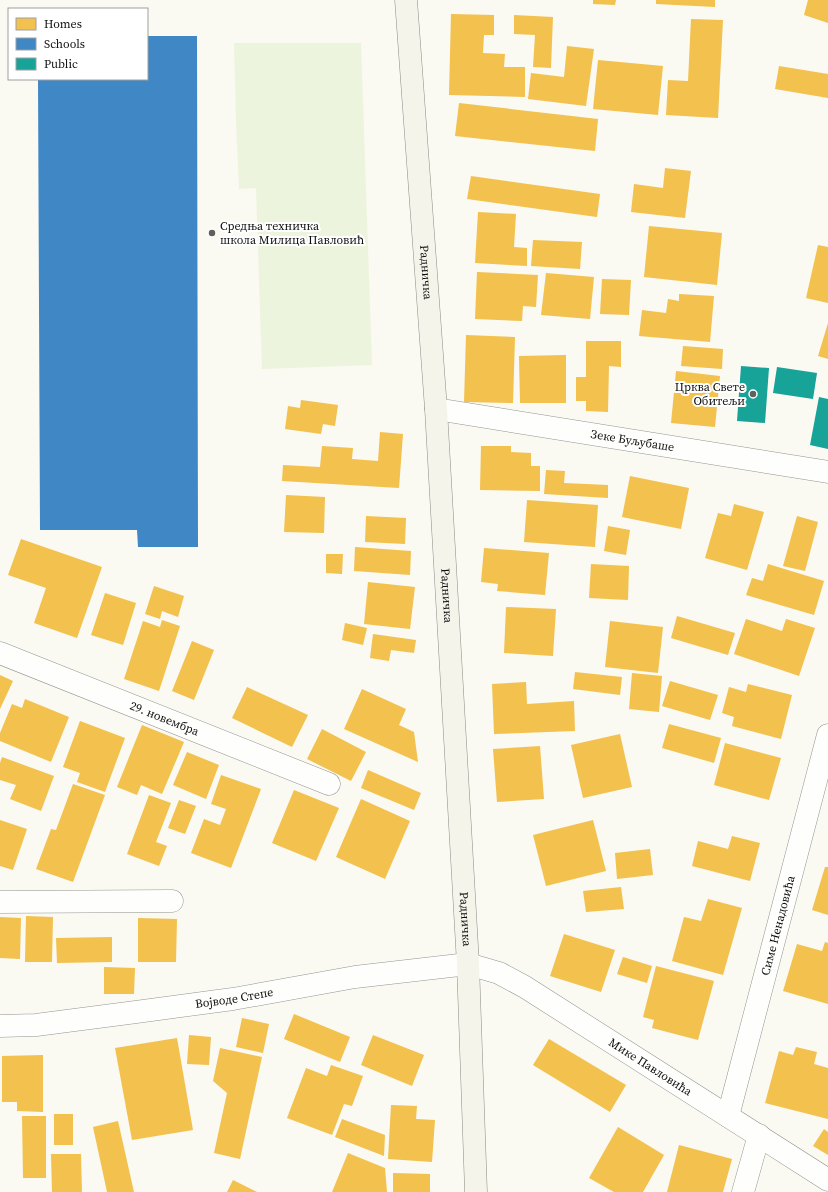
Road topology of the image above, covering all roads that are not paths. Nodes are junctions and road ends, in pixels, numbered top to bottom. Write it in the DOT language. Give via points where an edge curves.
graph roads {
  1 [pos="406,0"];
  2 [pos="436,409"];
  3 [pos="828,472"];
  4 [pos="0,653"];
  5 [pos="828,735"];
  6 [pos="329,784"];
  7 [pos="172,901"];
  8 [pos="0,902"];
  9 [pos="468,964"];
  10 [pos="0,1026"];
  11 [pos="728,1116"];
  12 [pos="759,1135"];
  13 [pos="828,1180"];
  14 [pos="476,1192"];
  15 [pos="743,1192"];
  1 -- 2 [label="street, Радничка"];
  2 -- 3 [label="street, Зеке Буљубаше"];
  2 -- 9 [label="street, Радничка"];
  4 -- 6 [label="street, 29. новембра"];
  5 -- 11 [label="street, Симе Ненадовића"];
  7 -- 8 [label="street"];
  9 -- 10 [label="street, Војводе Степе" via="355,977 233,999 136,1012"];
  9 -- 11 [label="street, Мике Павловића" via="499,973 525,987"];
  9 -- 14 [label="street, Радничка"];
  11 -- 12 [label="street, Мике Павловића"];
  12 -- 13 [label="street, Мике Павловића"];
  12 -- 15 [label="street"];
}
